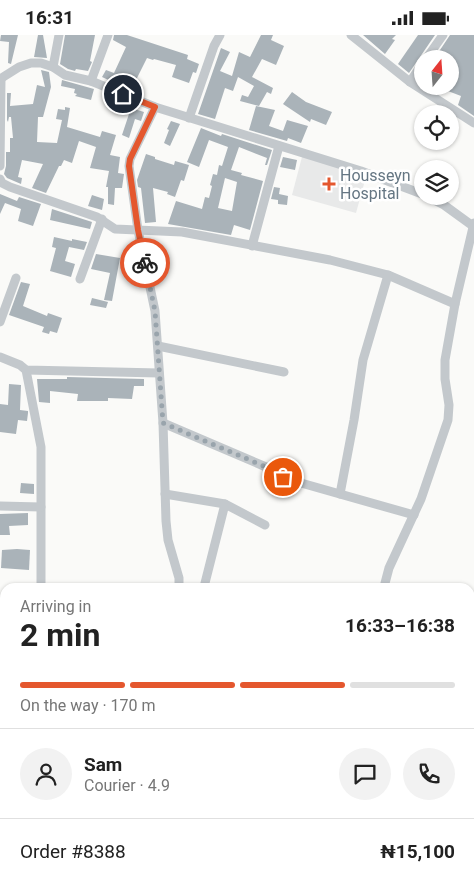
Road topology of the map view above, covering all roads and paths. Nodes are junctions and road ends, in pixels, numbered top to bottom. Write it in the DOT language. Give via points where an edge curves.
graph roads {
  1 [pos="59,35"];
  2 [pos="108,35"];
  3 [pos="220,35"];
  4 [pos="351,35"];
  5 [pos="443,35"];
  6 [pos="432,50"];
  7 [pos="53,67"];
  8 [pos="414,76"];
  9 [pos="1,79"];
  10 [pos="91,81"];
  11 [pos="410,82"];
  12 [pos="155,107"];
  13 [pos="189,118"];
  14 [pos="474,123"];
  15 [pos="279,146"];
  16 [pos="0,166"];
  17 [pos="1,183"];
  18 [pos="414,192"];
  19 [pos="444,205"];
  20 [pos="102,219"];
  21 [pos="473,224"];
  22 [pos="138,230"];
  23 [pos="252,246"];
  24 [pos="388,275"];
  25 [pos="16,278"];
  26 [pos="80,279"];
  27 [pos="455,304"];
  28 [pos="0,322"];
  29 [pos="158,346"];
  30 [pos="0,357"];
  31 [pos="26,370"];
  32 [pos="284,372"];
  33 [pos="159,373"];
  34 [pos="163,423"];
  35 [pos="165,494"];
  36 [pos="340,494"];
  37 [pos="225,504"];
  38 [pos="0,507"];
  39 [pos="41,507"];
  40 [pos="414,515"];
  41 [pos="264,525"];
  42 [pos="41,583"];
  43 [pos="179,583"];
  44 [pos="205,583"];
  45 [pos="387,583"];
  1 -- 7 [label="street"];
  2 -- 10 [label="street"];
  3 -- 13 [label="street"];
  4 -- 11 [label="street"];
  5 -- 6 [label="street"];
  7 -- 9 [label="street" via="31,63"];
  7 -- 10 [label="street" via="65,75"];
  8 -- 11 [label="street"];
  9 -- 16 [label="street"];
  10 -- 12 [label="street"];
  11 -- 14 [label="street"];
  12 -- 13 [label="street"];
  12 -- 22 [label="street" via="129,166"];
  13 -- 15 [label="street"];
  15 -- 18 [label="street"];
  15 -- 23 [label="street"];
  17 -- 20 [label="street"];
  19 -- 21 [label="street"];
  20 -- 22 [label="street" via="115,229"];
  20 -- 26 [label="street"];
  21 -- 27 [label="street"];
  22 -- 23 [label="street" via="182,232"];
  22 -- 29 [label="street" via="155,311"];
  23 -- 24 [label="street" via="330,260"];
  24 -- 27 [label="street"];
  24 -- 36 [label="street" via="363,360"];
  25 -- 28 [label="street"];
  27 -- 40 [label="street" via="445,360 448,420"];
  29 -- 32 [label="street"];
  29 -- 33 [label="street"];
  30 -- 31 [label="street"];
  31 -- 33 [label="street"];
  31 -- 39 [label="street" via="41,447"];
  33 -- 34 [label="street"];
  34 -- 35 [label="street"];
  34 -- 36 [label="street" via="287,479"];
  35 -- 37 [label="street"];
  35 -- 43 [label="street" via="168,540"];
  36 -- 40 [label="street"];
  37 -- 41 [label="street"];
  37 -- 44 [label="street"];
  38 -- 39 [label="street"];
  39 -- 42 [label="street"];
  40 -- 45 [label="street" via="389,568"];
}
